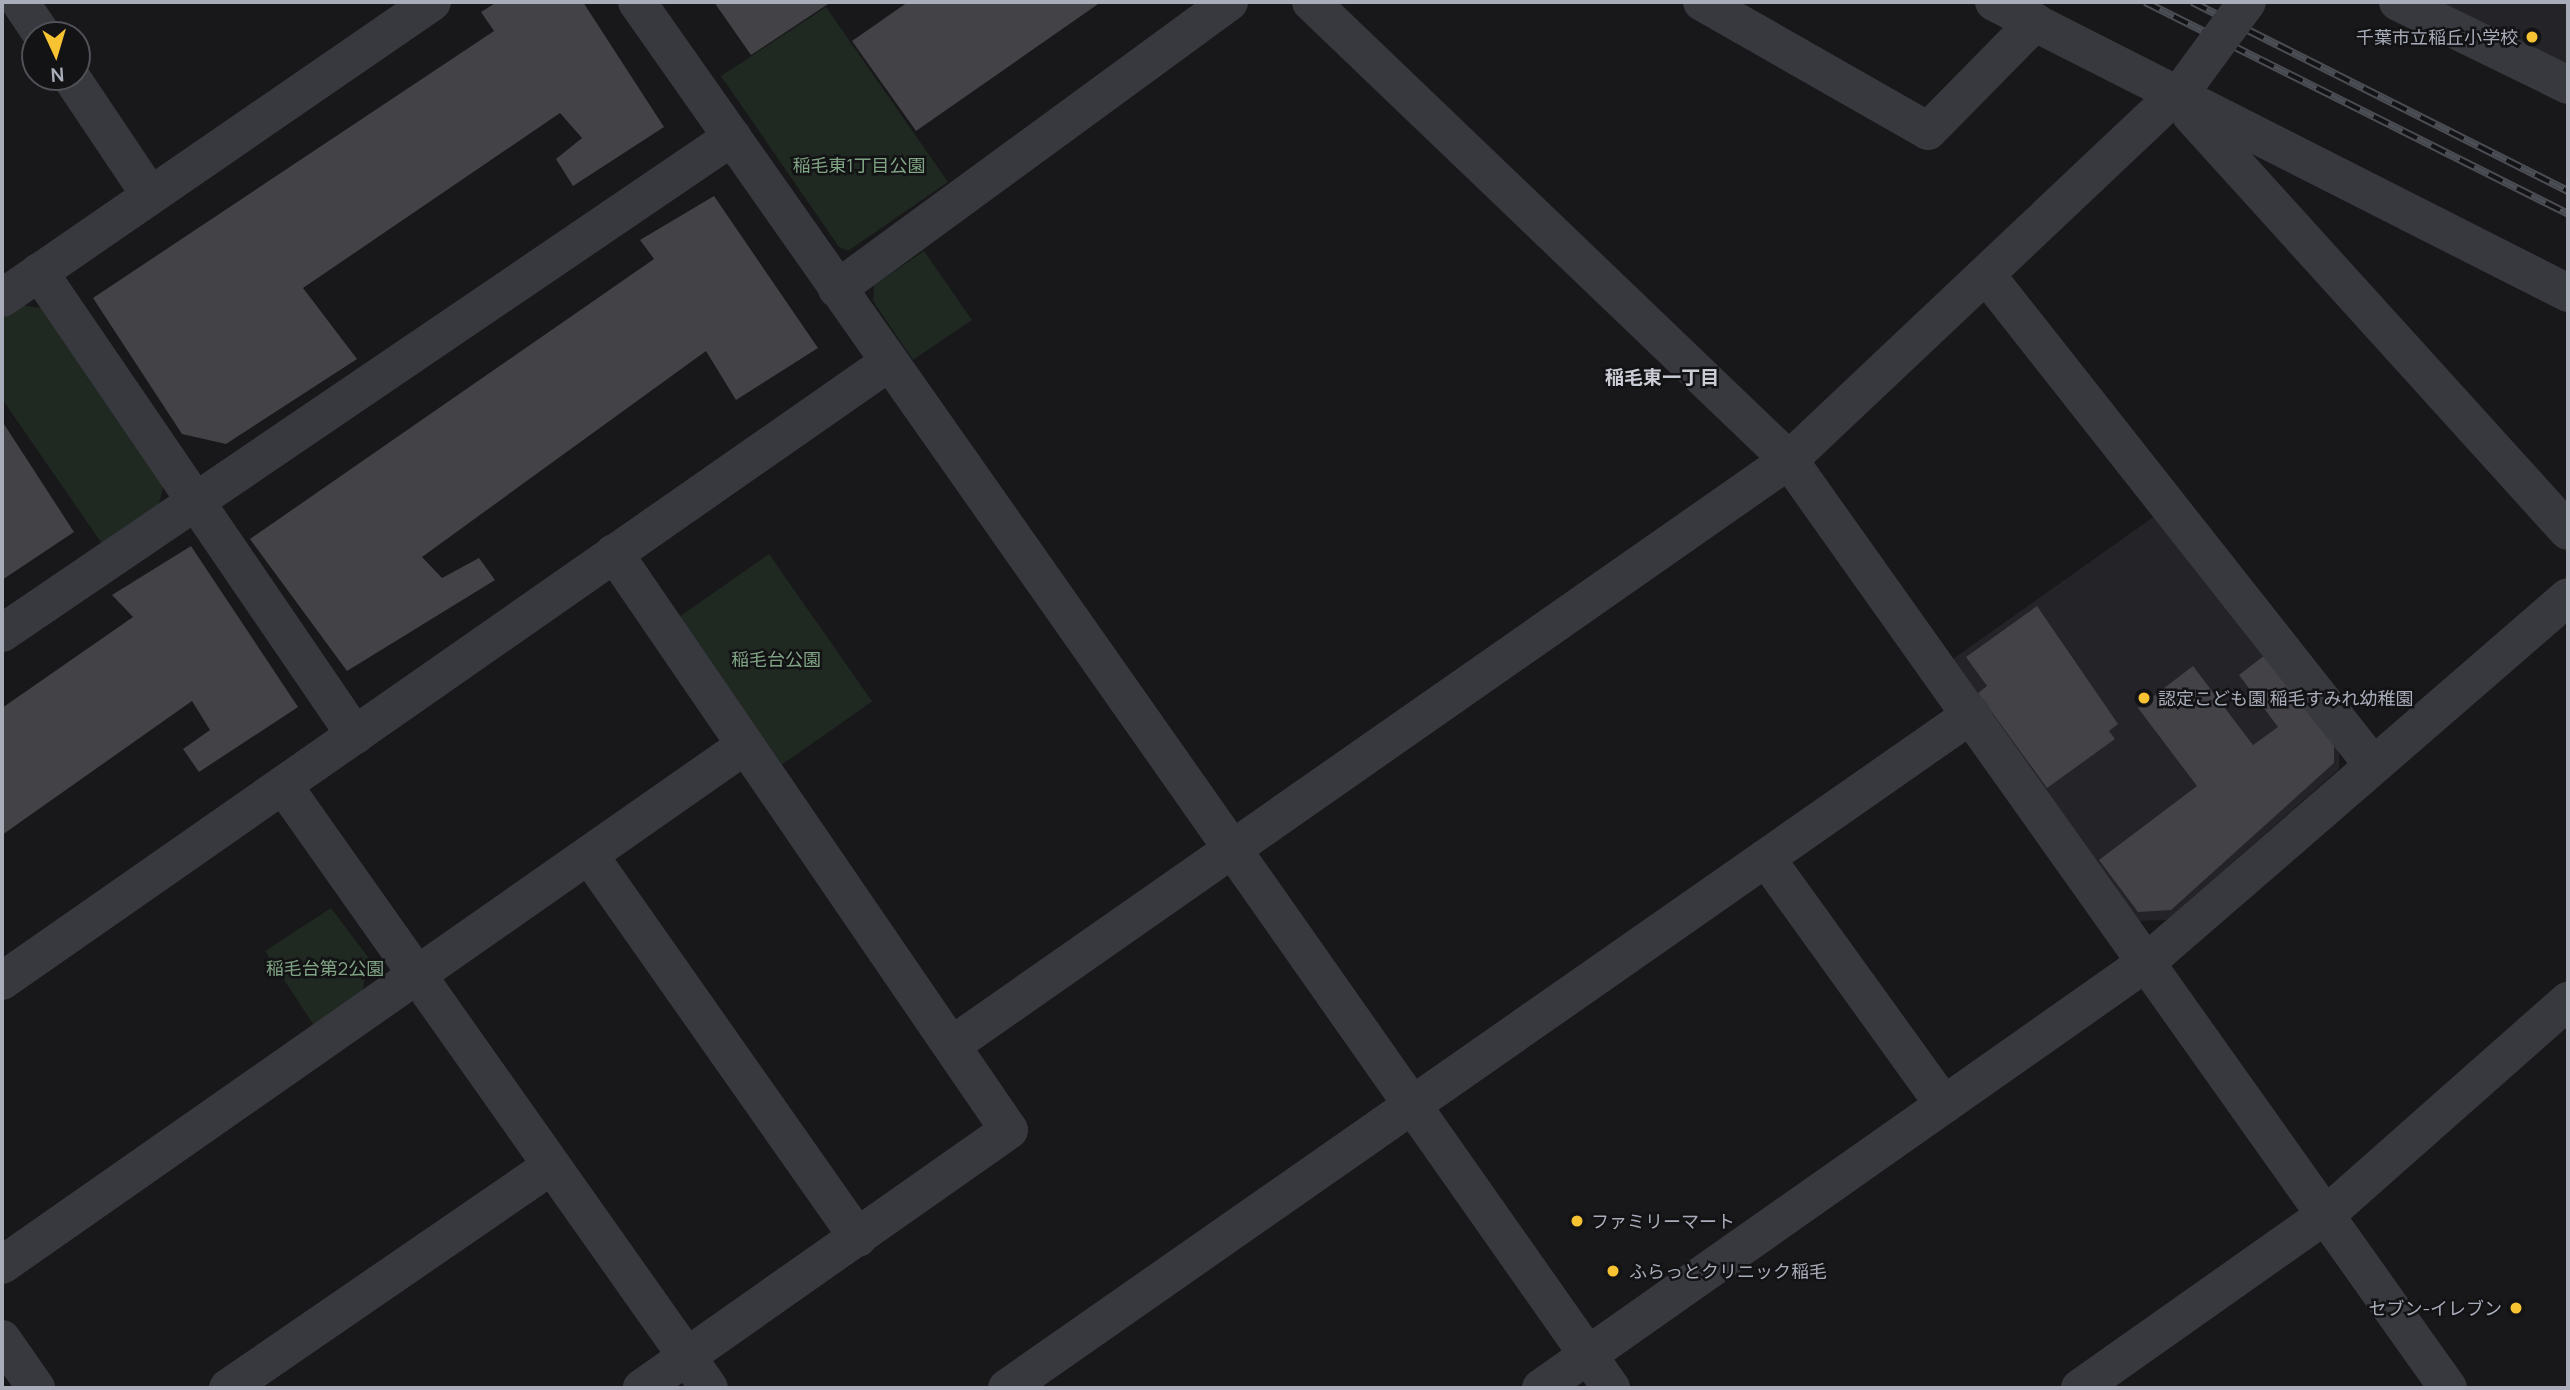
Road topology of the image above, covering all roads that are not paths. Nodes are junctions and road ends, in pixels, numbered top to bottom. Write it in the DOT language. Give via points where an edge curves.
graph roads {
  1 [pos="20,2"];
  2 [pos="432,2"];
  3 [pos="637,2"];
  4 [pos="1229,2"];
  5 [pos="1311,2"];
  6 [pos="1702,2"];
  7 [pos="1994,2"];
  8 [pos="2247,2"];
  9 [pos="2398,2"];
  10 [pos="33,21"];
  11 [pos="2035,22"];
  12 [pos="2568,85"];
  13 [pos="80,91"];
  14 [pos="2181,92"];
  15 [pos="732,137"];
  16 [pos="150,195"];
  17 [pos="39,272"];
  18 [pos="1988,276"];
  19 [pos="837,289"];
  20 [pos="2568,293"];
  21 [pos="2,298"];
  22 [pos="888,363"];
  23 [pos="1789,460"];
  24 [pos="196,502"];
  25 [pos="2568,531"];
  26 [pos="614,553"];
  27 [pos="2568,597"];
  28 [pos="2,633"];
  29 [pos="1972,714"];
  30 [pos="355,735"];
  31 [pos="743,747"];
  32 [pos="2373,765"];
  33 [pos="283,785"];
  34 [pos="1235,846"];
  35 [pos="589,855"];
  36 [pos="1766,858"];
  37 [pos="2147,962"];
  38 [pos="419,975"];
  39 [pos="2,981"];
  40 [pos="2568,1001"];
  41 [pos="952,1045"];
  42 [pos="1413,1104"];
  43 [pos="1944,1105"];
  44 [pos="549,1167"];
  45 [pos="2327,1213"];
  46 [pos="858,1238"];
  47 [pos="2,1265"];
  48 [pos="5,1352"];
  49 [pos="1588,1355"];
  50 [pos="687,1357"];
  51 [pos="36,1388"];
  52 [pos="228,1388"];
  53 [pos="642,1388"];
  54 [pos="709,1388"];
  55 [pos="1007,1388"];
  56 [pos="1541,1388"];
  57 [pos="1611,1388"];
  58 [pos="2080,1388"];
  59 [pos="2448,1388"];
  1 -- 10 [label="street"];
  2 -- 16 [label="street"];
  3 -- 15 [label="street"];
  4 -- 19 [label="street"];
  5 -- 23 [label="street"];
  6 -- 11 [label="street" via="1928,131"];
  7 -- 11 [label="street"];
  8 -- 14 [label="street, bridge"];
  9 -- 12 [label="street"];
  11 -- 14 [label="street"];
  13 -- 16 [label="street"];
  14 -- 18 [label="street"];
  14 -- 20 [label="street"];
  14 -- 25 [label="street"];
  15 -- 19 [label="street"];
  15 -- 24 [label="street"];
  16 -- 17 [label="street"];
  17 -- 21 [label="street"];
  17 -- 24 [label="street"];
  18 -- 23 [label="street"];
  18 -- 32 [label="street"];
  19 -- 22 [label="street"];
  22 -- 26 [label="street"];
  22 -- 34 [label="street"];
  23 -- 29 [label="street"];
  23 -- 34 [label="street"];
  24 -- 28 [label="street"];
  24 -- 30 [label="street"];
  26 -- 30 [label="street"];
  26 -- 31 [label="street"];
  27 -- 32 [label="street"];
  29 -- 36 [label="street"];
  29 -- 37 [label="street"];
  30 -- 33 [label="street"];
  31 -- 35 [label="street"];
  31 -- 41 [label="street"];
  32 -- 37 [label="street"];
  33 -- 38 [label="street"];
  33 -- 39 [label="street"];
  34 -- 41 [label="street"];
  34 -- 42 [label="street"];
  35 -- 38 [label="street"];
  35 -- 46 [label="street"];
  36 -- 42 [label="street"];
  36 -- 43 [label="street"];
  37 -- 43 [label="street"];
  37 -- 45 [label="street"];
  38 -- 44 [label="street"];
  38 -- 47 [label="street"];
  40 -- 45 [label="street"];
  41 -- 46 [label="street" via="1009,1130"];
  42 -- 49 [label="street"];
  42 -- 55 [label="street"];
  43 -- 49 [label="street"];
  44 -- 50 [label="street"];
  44 -- 52 [label="street"];
  45 -- 58 [label="street"];
  45 -- 59 [label="street"];
  46 -- 50 [label="street"];
  48 -- 51 [label="street"];
  49 -- 56 [label="street"];
  49 -- 57 [label="street"];
  50 -- 53 [label="street"];
  50 -- 54 [label="street"];
}
